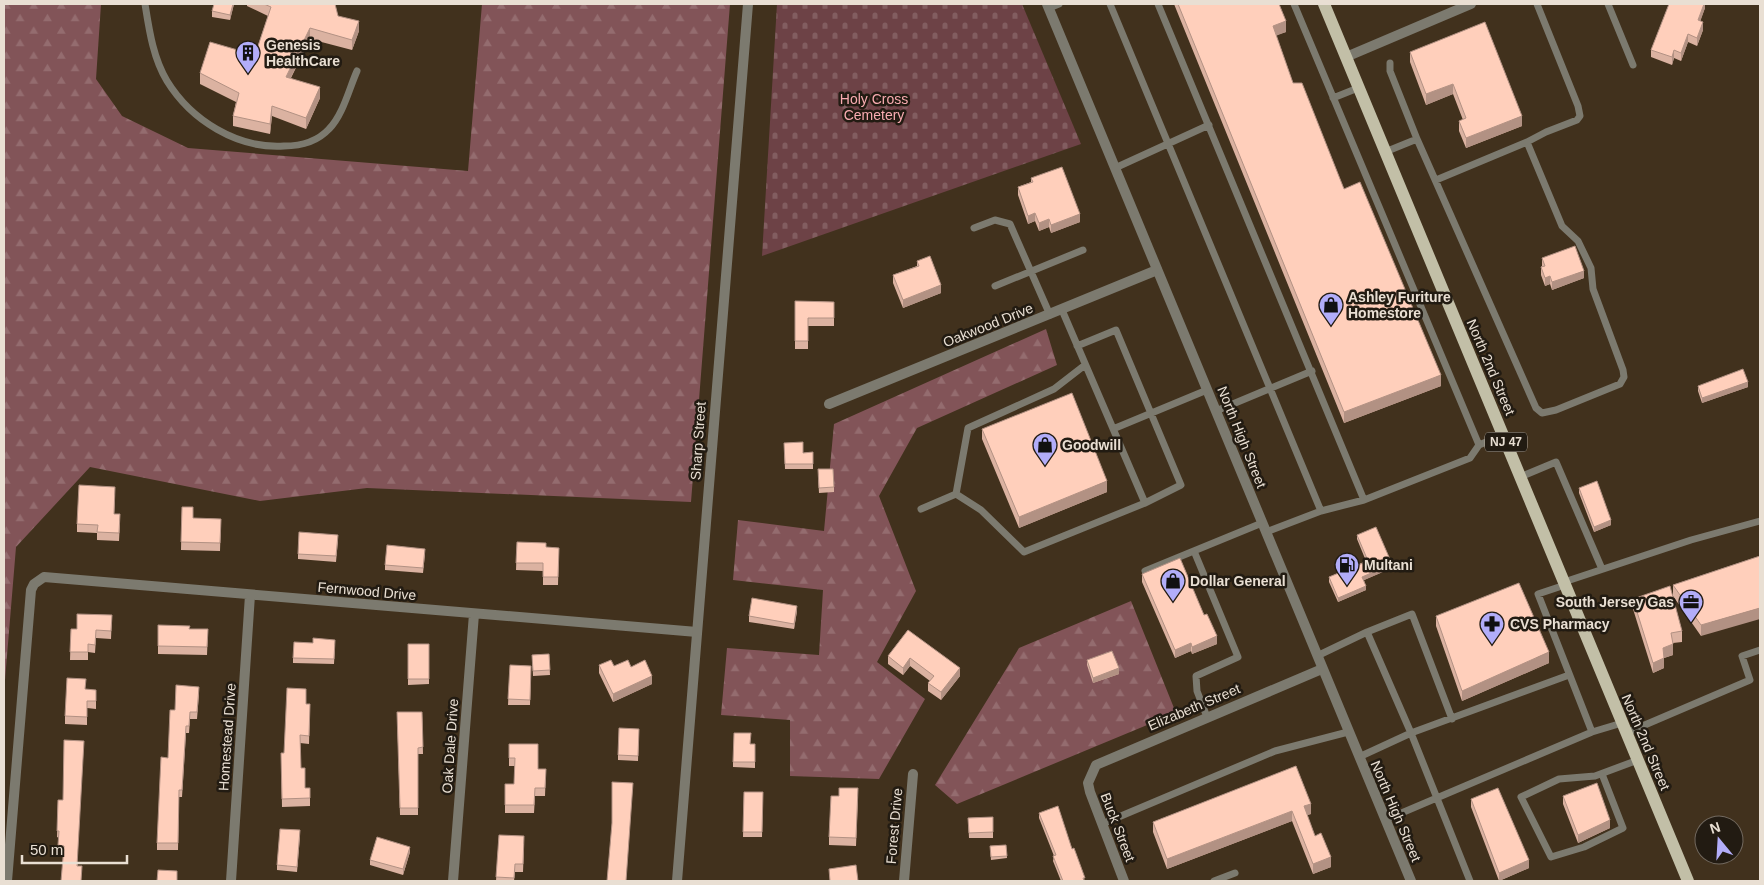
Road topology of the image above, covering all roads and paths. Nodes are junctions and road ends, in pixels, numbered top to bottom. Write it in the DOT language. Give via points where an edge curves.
graph roads {
  1 [pos="145,4"];
  2 [pos="748,4"];
  3 [pos="1059,4"];
  4 [pos="1110,4"];
  5 [pos="1158,4"];
  6 [pos="1294,4"];
  7 [pos="1324,4"];
  8 [pos="1471,4"];
  9 [pos="1537,4"];
  10 [pos="1608,4"];
  11 [pos="1048,6"];
  12 [pos="1346,57"];
  13 [pos="1390,63"];
  14 [pos="1633,65"];
  15 [pos="357,71"];
  16 [pos="1358,88"];
  17 [pos="1334,98"];
  18 [pos="1209,125"];
  19 [pos="1417,139"];
  20 [pos="1527,142"];
  21 [pos="1168,143"];
  22 [pos="1385,152"];
  23 [pos="1115,168"];
  24 [pos="1436,180"];
  25 [pos="974,228"];
  26 [pos="1083,250"];
  27 [pos="1030,270"];
  28 [pos="1157,270"];
  29 [pos="995,286"];
  30 [pos="1062,310"];
  31 [pos="1050,315"];
  32 [pos="1077,346"];
  33 [pos="1085,365"];
  34 [pos="1312,371"];
  35 [pos="1270,389"];
  36 [pos="1208,390"];
  37 [pos="829,404"];
  38 [pos="1216,412"];
  39 [pos="1152,413"];
  40 [pos="1113,429"];
  41 [pos="1503,435"];
  42 [pos="1480,445"];
  43 [pos="1520,477"];
  44 [pos="956,494"];
  45 [pos="1364,500"];
  46 [pos="1145,503"];
  47 [pos="921,509"];
  48 [pos="1321,511"];
  49 [pos="1760,521"];
  50 [pos="1264,528"];
  51 [pos="1194,551"];
  52 [pos="1602,569"];
  53 [pos="1145,571"];
  54 [pos="1564,583"];
  55 [pos="250,595"];
  56 [pos="474,614"];
  57 [pos="697,632"];
  58 [pos="1367,632"];
  59 [pos="1760,650"];
  60 [pos="1317,656"];
  61 [pos="1322,669"];
  62 [pos="1569,675"];
  63 [pos="1207,717"];
  64 [pos="1452,719"];
  65 [pos="1624,728"];
  66 [pos="1348,732"];
  67 [pos="1592,732"];
  68 [pos="1411,733"];
  69 [pos="1359,757"];
  70 [pos="1638,760"];
  71 [pos="913,774"];
  72 [pos="1602,774"];
  73 [pos="1088,783"];
  74 [pos="1437,798"];
  75 [pos="1385,820"];
  76 [pos="1102,824"];
  77 [pos="1235,873"];
  78 [pos="7,881"];
  79 [pos="231,881"];
  80 [pos="453,881"];
  81 [pos="677,881"];
  82 [pos="904,881"];
  83 [pos="1124,881"];
  84 [pos="1214,881"];
  85 [pos="1410,881"];
  86 [pos="1470,881"];
  87 [pos="1688,881"];
  1 -- 15 [label="lane" via="153,48 166,79 184,104 203,120 239,141 269,147 298,146 317,140 330,128"];
  2 -- 57 [label="street, Sharp Street"];
  3 -- 11 [label="lane"];
  4 -- 21 [label="lane"];
  5 -- 18 [label="lane"];
  6 -- 17 [label="lane"];
  7 -- 12 [label="main road, North 2nd Street / NJ 47"];
  8 -- 12 [label="street"];
  9 -- 20 [label="lane" via="1580,116"];
  10 -- 14 [label="lane"];
  11 -- 23 [label="street, North High Street"];
  12 -- 16 [label="main road, North 2nd Street / NJ 47"];
  13 -- 19 [label="lane"];
  16 -- 17 [label="lane"];
  16 -- 22 [label="main road, North 2nd Street / NJ 47"];
  17 -- 42 [label="lane"];
  18 -- 21 [label="lane"];
  18 -- 34 [label="lane"];
  19 -- 22 [label="lane"];
  19 -- 24 [label="lane"];
  20 -- 24 [label="lane"];
  20 -- 24 [label="lane" via="1562,226 1578,241 1591,268 1593,289 1623,370 1620,384 1556,410 1542,413 1536,408"];
  21 -- 23 [label="lane"];
  21 -- 35 [label="lane"];
  22 -- 41 [label="main road, North 2nd Street / NJ 47"];
  23 -- 28 [label="street, North High Street"];
  25 -- 27 [label="lane" via="995,220 1010,224"];
  26 -- 27 [label="lane"];
  27 -- 29 [label="lane"];
  27 -- 31 [label="lane"];
  28 -- 30 [label="street, Oakwood Drive"];
  28 -- 36 [label="street, North High Street"];
  30 -- 31 [label="street, Oakwood Drive"];
  30 -- 32 [label="lane"];
  31 -- 37 [label="street, Oakwood Drive"];
  32 -- 33 [label="lane"];
  32 -- 39 [label="lane" via="1116,330"];
  33 -- 40 [label="lane"];
  33 -- 44 [label="lane" via="1054,389 968,428"];
  34 -- 35 [label="lane"];
  34 -- 45 [label="lane"];
  35 -- 38 [label="lane"];
  35 -- 48 [label="lane"];
  36 -- 38 [label="street, North High Street"];
  36 -- 39 [label="lane"];
  38 -- 50 [label="street, North High Street"];
  39 -- 40 [label="lane"];
  39 -- 46 [label="lane" via="1181,485"];
  40 -- 46 [label="lane"];
  41 -- 42 [label="lane"];
  41 -- 43 [label="main road, North 2nd Street / NJ 47"];
  42 -- 45 [label="lane" via="1470,458"];
  43 -- 52 [label="lane" via="1556,462"];
  43 -- 54 [label="main road, North 2nd Street / NJ 47"];
  44 -- 46 [label="lane" via="982,510 1024,552"];
  44 -- 47 [label="lane"];
  45 -- 48 [label="lane"];
  48 -- 50 [label="lane"];
  49 -- 52 [label="lane"];
  50 -- 51 [label="lane"];
  50 -- 60 [label="street, North High Street"];
  51 -- 53 [label="lane"];
  51 -- 63 [label="lane" via="1238,657 1196,676 1197,691"];
  52 -- 54 [label="lane"];
  54 -- 62 [label="lane" via="1538,594"];
  54 -- 65 [label="main road, North 2nd Street / NJ 47"];
  55 -- 56 [label="street, Fernwood Drive"];
  55 -- 78 [label="street, Fernwood Drive" via="44,577 37,582 31,590"];
  55 -- 79 [label="street, Homestead Drive"];
  56 -- 57 [label="street, Fernwood Drive"];
  56 -- 80 [label="street, Oak Dale Drive"];
  57 -- 81 [label="street, Sharp Street"];
  58 -- 60 [label="lane"];
  58 -- 64 [label="lane" via="1412,614"];
  58 -- 68 [label="lane"];
  59 -- 65 [label="lane" via="1742,656 1750,680"];
  60 -- 61 [label="street, North High Street"];
  61 -- 63 [label="street, Elizabeth Street"];
  61 -- 66 [label="street, North High Street"];
  62 -- 64 [label="lane"];
  62 -- 67 [label="lane"];
  63 -- 73 [label="street, Elizabeth Street" via="1099,762"];
  64 -- 68 [label="lane"];
  65 -- 67 [label="lane"];
  65 -- 70 [label="main road, North 2nd Street / NJ 47"];
  66 -- 69 [label="street, North High Street"];
  66 -- 76 [label="lane" via="1275,751"];
  67 -- 74 [label="lane"];
  68 -- 69 [label="lane"];
  68 -- 74 [label="lane"];
  69 -- 75 [label="street, North High Street"];
  70 -- 72 [label="lane"];
  70 -- 87 [label="main road, North 2nd Street / NJ 47"];
  71 -- 82 [label="street, Forest Drive"];
  72 -- 72 [label="lane" via="1559,778 1521,797 1552,857 1584,847 1623,828"];
  73 -- 76 [label="street, Buck Street"];
  74 -- 75 [label="lane"];
  74 -- 86 [label="lane"];
  75 -- 85 [label="street, North High Street"];
  76 -- 83 [label="street, Buck Street"];
  77 -- 84 [label="lane"];
}
